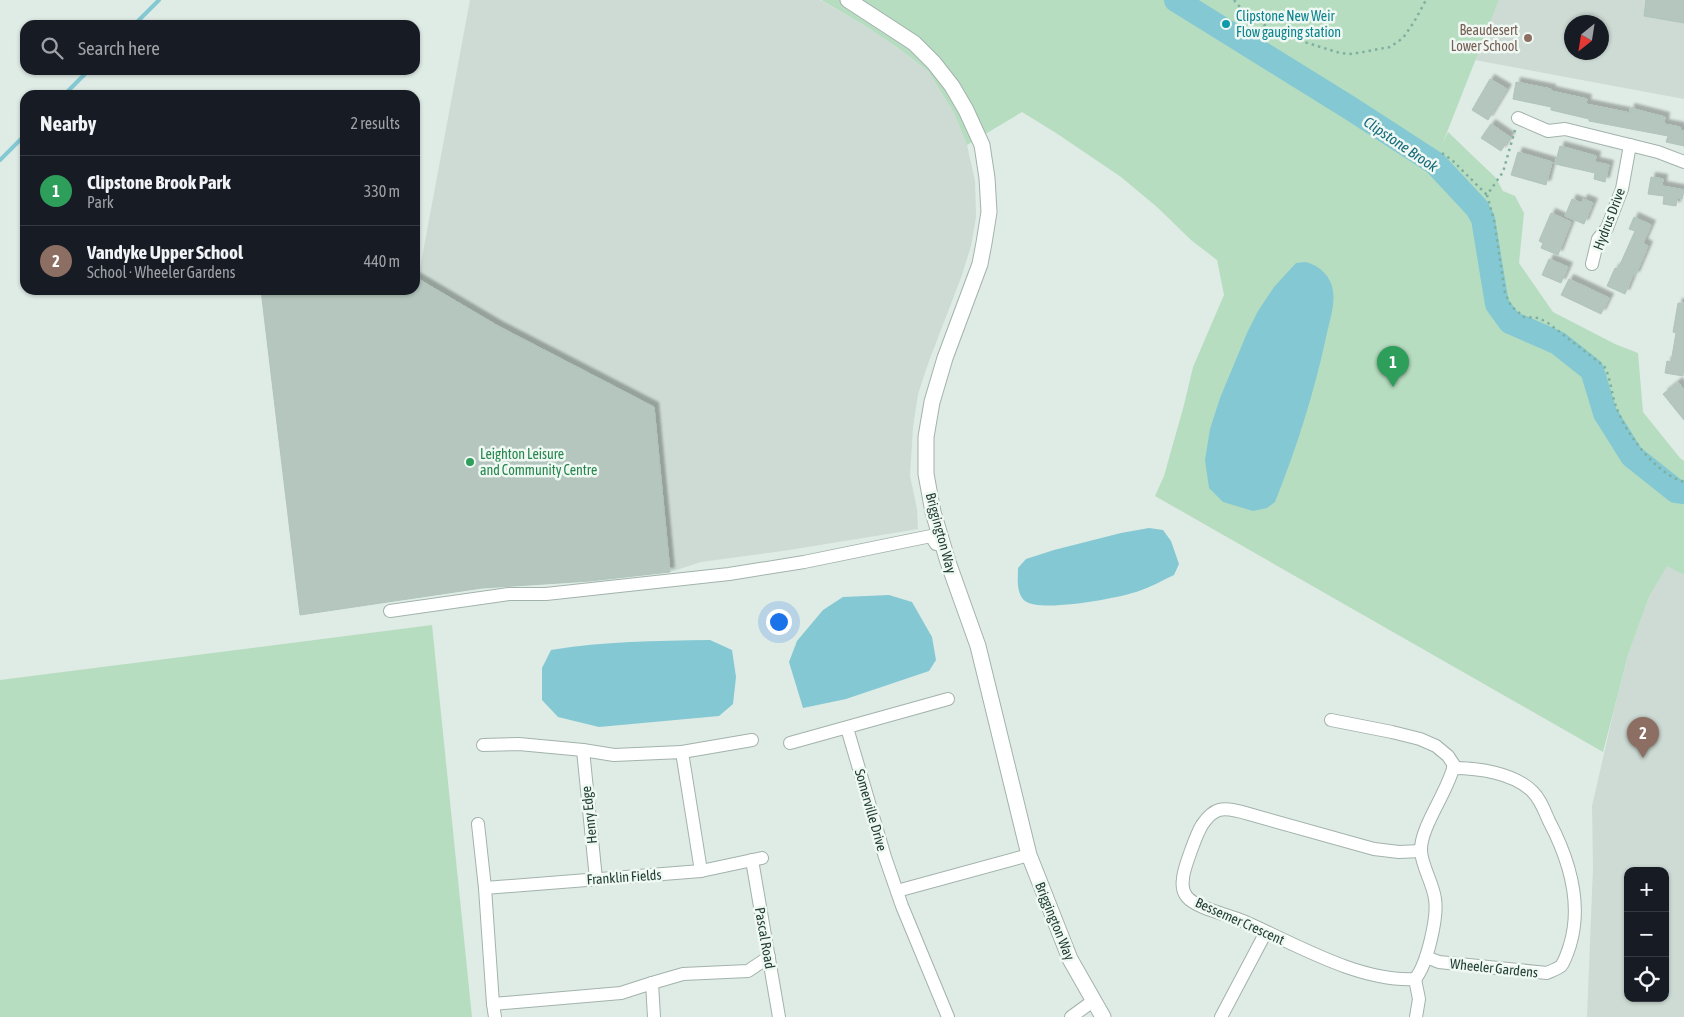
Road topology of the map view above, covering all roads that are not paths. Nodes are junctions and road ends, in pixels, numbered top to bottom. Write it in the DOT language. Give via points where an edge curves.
graph roads {
  1 [pos="848,0"];
  2 [pos="1518,118"];
  3 [pos="1630,145"];
  4 [pos="1684,162"];
  5 [pos="1592,264"];
  6 [pos="942,543"];
  7 [pos="390,610"];
  8 [pos="948,699"];
  9 [pos="1331,720"];
  10 [pos="847,728"];
  11 [pos="752,740"];
  12 [pos="790,743"];
  13 [pos="483,745"];
  14 [pos="583,750"];
  15 [pos="682,752"];
  16 [pos="1453,768"];
  17 [pos="478,824"];
  18 [pos="1421,851"];
  19 [pos="1029,854"];
  20 [pos="757,859"];
  21 [pos="701,871"];
  22 [pos="596,879"];
  23 [pos="486,888"];
  24 [pos="897,891"];
  25 [pos="1266,932"];
  26 [pos="769,957"];
  27 [pos="1426,957"];
  28 [pos="1415,979"];
  29 [pos="652,983"];
  30 [pos="1093,1001"];
  31 [pos="494,1011"];
  32 [pos="654,1017"];
  33 [pos="779,1017"];
  34 [pos="948,1017"];
  35 [pos="1071,1017"];
  36 [pos="1103,1017"];
  37 [pos="1222,1017"];
  38 [pos="1416,1017"];
  1 -- 6 [label="street, Briggington Way" via="914,43 934,63 952,86 982,145 989,212 984,243 977,273 945,358 926,437 926,474 932,512"];
  2 -- 3 [label="street" via="1548,131 1565,130"];
  3 -- 4 [label="street"];
  3 -- 5 [label="street, Hydrus Drive" via="1622,188 1606,228 1598,239"];
  6 -- 7 [label="street" via="936,544 931,536 729,574 546,594 509,594"];
  6 -- 19 [label="street, Briggington Way" via="978,646"];
  8 -- 10 [label="street"];
  9 -- 16 [label="street" via="1420,739 1448,756"];
  10 -- 12 [label="street"];
  10 -- 24 [label="street, Somerville Drive"];
  11 -- 15 [label="street"];
  13 -- 14 [label="street" via="519,744"];
  14 -- 15 [label="street" via="614,755"];
  14 -- 22 [label="street, Henry Edge"];
  15 -- 21 [label="street"];
  16 -- 18 [label="street" via="1423,838"];
  16 -- 27 [label="street, Wheeler Gardens" via="1479,770 1520,782 1542,803 1560,841 1574,884 1573,934 1561,965 1548,974 1439,962"];
  17 -- 23 [label="street"];
  18 -- 25 [label="street, Bessemer Crescent" via="1374,849 1243,812 1219,810 1201,826 1182,877 1183,888 1187,898 1199,905"];
  18 -- 27 [label="street" via="1436,903"];
  19 -- 24 [label="street"];
  19 -- 30 [label="street, Briggington Way" via="1070,959"];
  20 -- 21 [label="street, Franklin Fields"];
  20 -- 26 [label="street, Pascal Road"];
  21 -- 22 [label="street, Franklin Fields"];
  22 -- 23 [label="street, Franklin Fields"];
  23 -- 31 [label="street"];
  24 -- 34 [label="street, Somerville Drive"];
  25 -- 28 [label="street, Bessemer Crescent" via="1318,956 1363,971 1385,977"];
  25 -- 37 [label="street"];
  26 -- 29 [label="street" via="748,971 683,974"];
  26 -- 33 [label="street, Pascal Road"];
  27 -- 28 [label="street"];
  28 -- 38 [label="street" via="1419,999"];
  29 -- 31 [label="street" via="620,992"];
  29 -- 32 [label="street"];
  30 -- 35 [label="street"];
  30 -- 36 [label="street, Briggington Way"];
}
